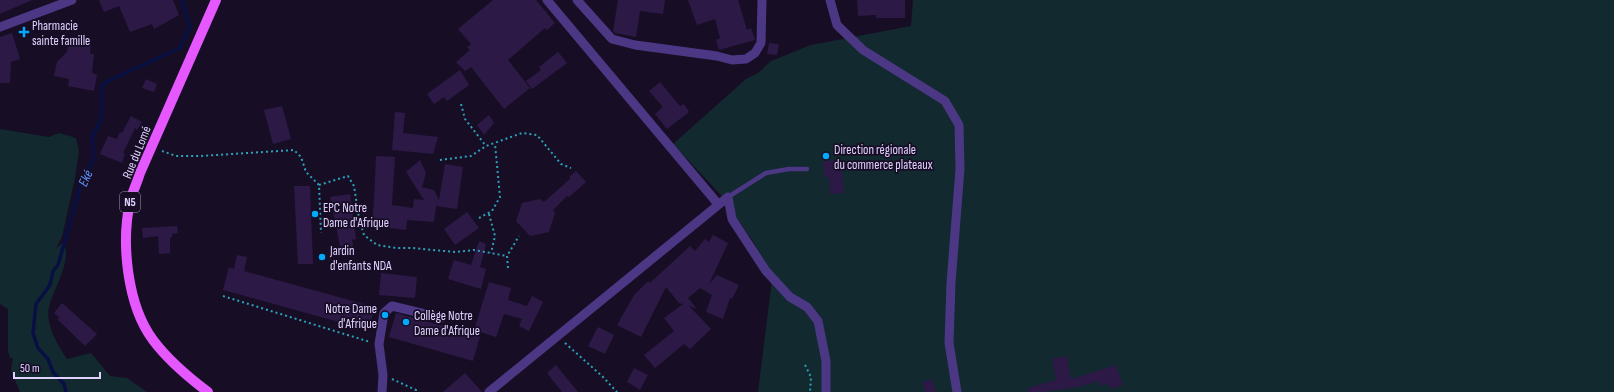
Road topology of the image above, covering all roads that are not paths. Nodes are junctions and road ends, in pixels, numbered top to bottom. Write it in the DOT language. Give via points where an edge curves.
graph roads {
  1 [pos="72,0"];
  2 [pos="216,0"];
  3 [pos="546,0"];
  4 [pos="577,0"];
  5 [pos="762,0"];
  6 [pos="830,0"];
  7 [pos="0,27"];
  8 [pos="807,169"];
  9 [pos="728,197"];
  10 [pos="718,204"];
  11 [pos="442,318"];
  12 [pos="208,392"];
  13 [pos="382,392"];
  14 [pos="488,392"];
  15 [pos="826,392"];
  16 [pos="957,392"];
  1 -- 7 [label="street"];
  2 -- 12 [label="main road, Rue du Lomé / N5" via="140,173 130,202 126,249 134,302 152,339 170,359"];
  3 -- 10 [label="street"];
  4 -- 5 [label="street" via="612,39 732,60 746,59 755,53 761,43"];
  6 -- 16 [label="street" via="837,25 863,50 945,101 959,125 960,169 949,343"];
  8 -- 9 [label="lane" via="788,169 766,174"];
  9 -- 10 [label="street"];
  9 -- 15 [label="street" via="732,219 766,271 818,321 826,361"];
  10 -- 14 [label="street"];
  11 -- 13 [label="street" via="392,306 384,312 379,344 383,375"];
}
